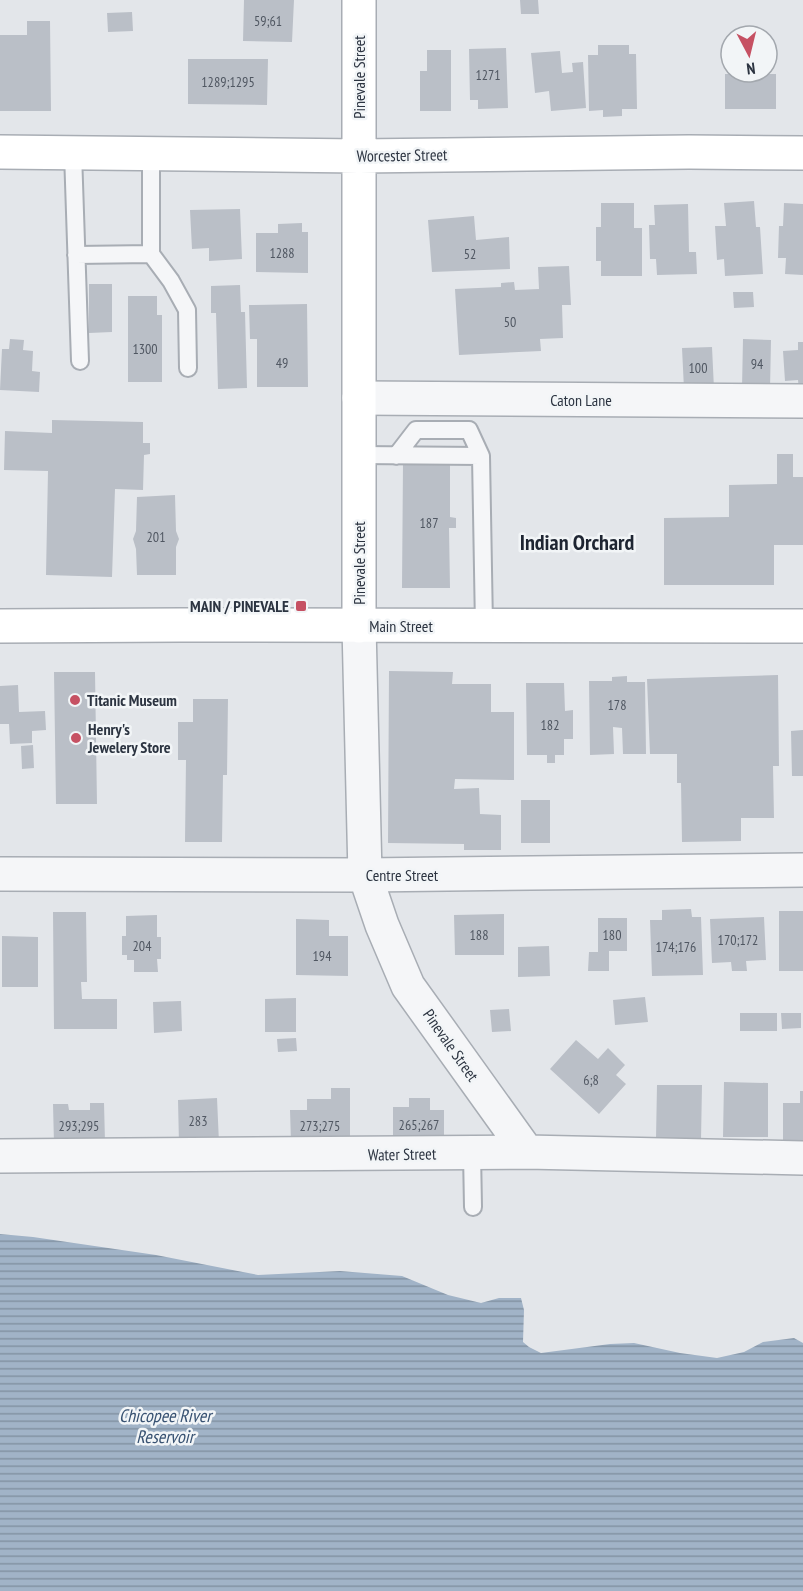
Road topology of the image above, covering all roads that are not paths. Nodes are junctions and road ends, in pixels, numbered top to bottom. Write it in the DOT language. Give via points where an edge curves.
graph roads {
  1 [pos="359,0"];
  2 [pos="0,152"];
  3 [pos="73,153"];
  4 [pos="803,153"];
  5 [pos="151,154"];
  6 [pos="359,156"];
  7 [pos="152,254"];
  8 [pos="76,255"];
  9 [pos="80,361"];
  10 [pos="188,368"];
  11 [pos="359,398"];
  12 [pos="803,401"];
  13 [pos="359,455"];
  14 [pos="396,456"];
  15 [pos="481,456"];
  16 [pos="0,626"];
  17 [pos="359,626"];
  18 [pos="484,626"];
  19 [pos="803,626"];
  20 [pos="803,870"];
  21 [pos="0,874"];
  22 [pos="365,875"];
  23 [pos="527,1152"];
  24 [pos="472,1153"];
  25 [pos="0,1156"];
  26 [pos="803,1158"];
  27 [pos="473,1207"];
  1 -- 6 [label="street, Pinevale Street"];
  2 -- 3 [label="street, Worcester Street"];
  3 -- 5 [label="street, Worcester Street"];
  3 -- 8 [label="lane"];
  4 -- 6 [label="street, Worcester Street"];
  5 -- 6 [label="street, Worcester Street"];
  5 -- 7 [label="lane"];
  6 -- 11 [label="street, Pinevale Street"];
  7 -- 8 [label="lane"];
  7 -- 10 [label="lane" via="187,310"];
  8 -- 9 [label="lane"];
  11 -- 12 [label="street, Caton Lane"];
  11 -- 13 [label="street, Pinevale Street"];
  13 -- 14 [label="lane"];
  13 -- 17 [label="street, Pinevale Street"];
  14 -- 15 [label="lane"];
  14 -- 15 [label="lane" via="416,430 469,430"];
  15 -- 18 [label="lane"];
  16 -- 17 [label="street, Main Street"];
  17 -- 18 [label="street, Main Street"];
  17 -- 22 [label="street, Pinevale Street"];
  18 -- 19 [label="street, Main Street"];
  20 -- 22 [label="street, Centre Street"];
  21 -- 22 [label="street, Centre Street"];
  22 -- 23 [label="street, Pinevale Street" via="408,986"];
  23 -- 24 [label="street, Water Street"];
  23 -- 26 [label="street, Water Street"];
  24 -- 25 [label="street, Water Street"];
  24 -- 27 [label="lane"];
}
